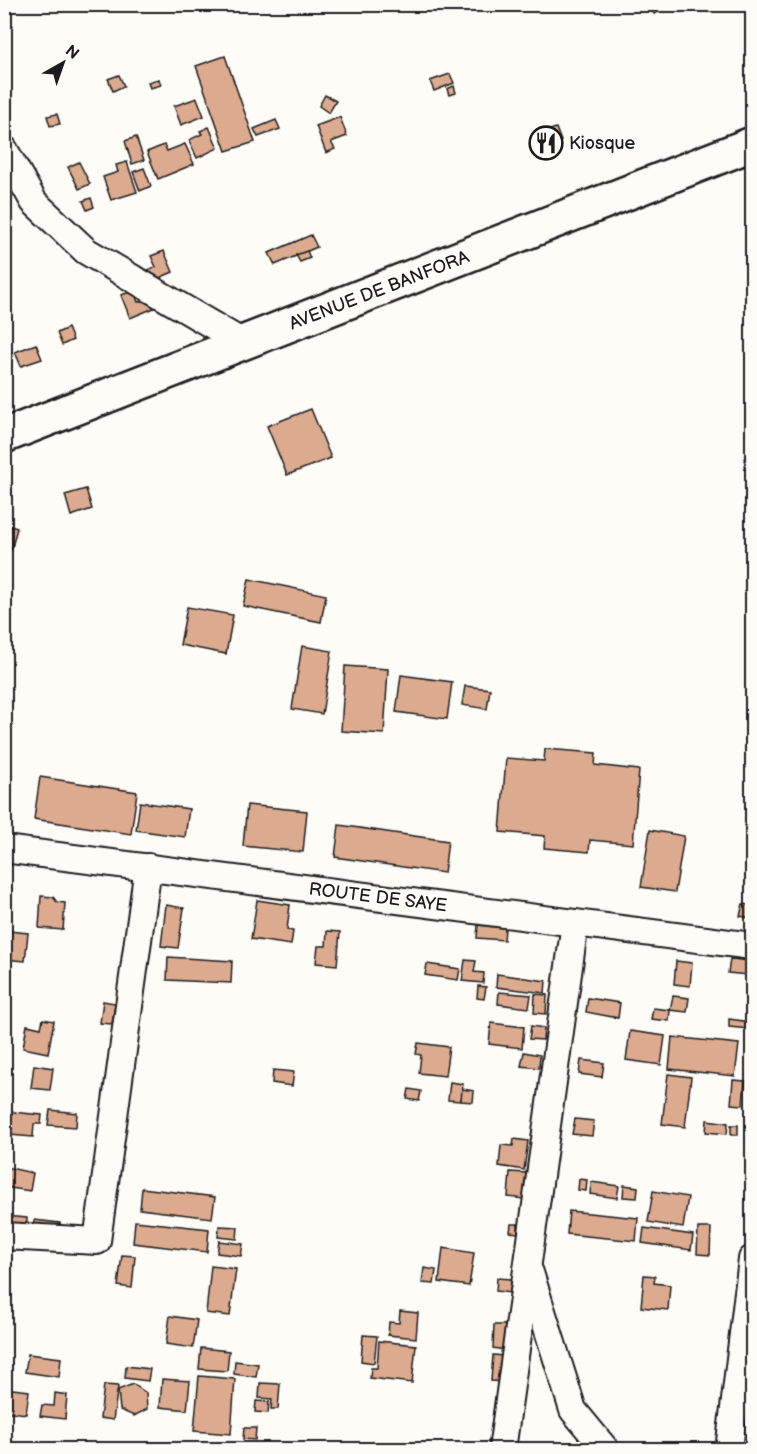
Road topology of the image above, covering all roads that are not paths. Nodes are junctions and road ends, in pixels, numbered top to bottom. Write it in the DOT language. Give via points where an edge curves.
graph roads {
  1 [pos="753,144"];
  2 [pos="4,149"];
  3 [pos="243,343"];
  4 [pos="4,436"];
  5 [pos="4,849"];
  6 [pos="148,867"];
  7 [pos="575,923"];
  8 [pos="753,946"];
  9 [pos="4,1236"];
  10 [pos="753,1258"];
  11 [pos="528,1266"];
  12 [pos="502,1449"];
  13 [pos="606,1449"];
  14 [pos="729,1449"];
  1 -- 3 [label="main road, AVENUE DE BANFORA"];
  2 -- 3 [label="street" via="34,202 86,251"];
  3 -- 4 [label="main road, AVENUE DE BANFORA"];
  5 -- 6 [label="street, ROUTE DE SAYE"];
  6 -- 7 [label="street, ROUTE DE SAYE"];
  6 -- 9 [label="street" via="97,1241"];
  7 -- 8 [label="street, ROUTE DE SAYE"];
  7 -- 11 [label="street"];
  10 -- 14 [label="street"];
  11 -- 12 [label="street"];
  11 -- 13 [label="street" via="573,1410"];
}
